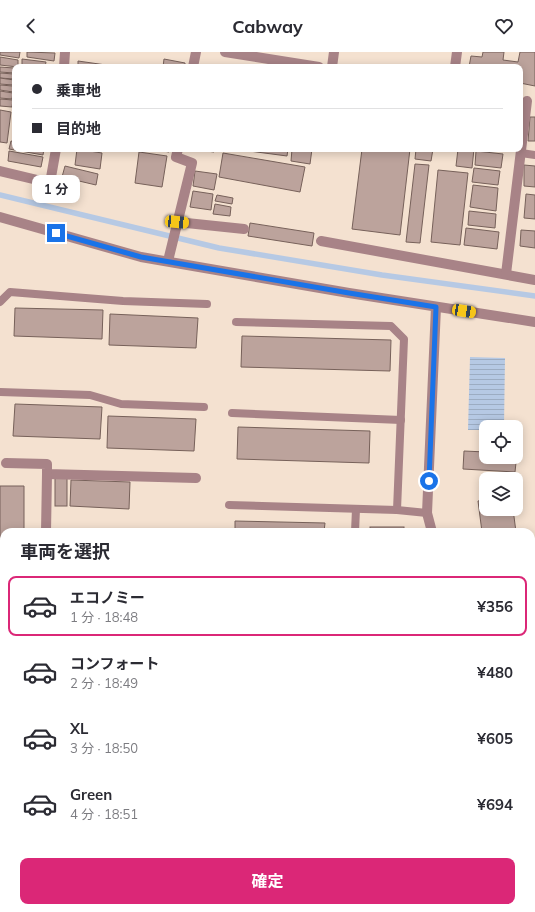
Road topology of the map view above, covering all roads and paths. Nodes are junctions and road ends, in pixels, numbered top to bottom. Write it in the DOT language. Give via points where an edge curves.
graph roads {
  1 [pos="65,52"];
  2 [pos="196,52"];
  3 [pos="225,52"];
  4 [pos="334,52"];
  5 [pos="457,52"];
  6 [pos="64,64"];
  7 [pos="194,64"];
  8 [pos="300,64"];
  9 [pos="332,64"];
  10 [pos="455,64"];
  11 [pos="527,101"];
  12 [pos="523,136"];
  13 [pos="55,152"];
  14 [pos="177,152"];
  15 [pos="521,153"];
  16 [pos="535,155"];
  17 [pos="0,170"];
  18 [pos="0,217"];
  19 [pos="177,222"];
  20 [pos="244,229"];
  21 [pos="321,241"];
  22 [pos="168,261"];
  23 [pos="506,274"];
  24 [pos="535,280"];
  25 [pos="0,302"];
  26 [pos="207,304"];
  27 [pos="436,307"];
  28 [pos="236,322"];
  29 [pos="535,322"];
  30 [pos="0,392"];
  31 [pos="204,407"];
  32 [pos="232,413"];
  33 [pos="401,420"];
  34 [pos="6,463"];
  35 [pos="47,474"];
  36 [pos="196,478"];
  37 [pos="228,505"];
  38 [pos="356,509"];
  39 [pos="397,510"];
  40 [pos="427,513"];
  41 [pos="46,528"];
  42 [pos="355,528"];
  43 [pos="431,528"];
  1 -- 6 [label="street"];
  2 -- 7 [label="street"];
  3 -- 8 [label="street"];
  4 -- 9 [label="street"];
  5 -- 10 [label="street"];
  11 -- 12 [label="street"];
  13 -- 17 [label="street" via="50,183"];
  14 -- 19 [label="street" via="176,157 192,162"];
  15 -- 16 [label="lane"];
  15 -- 23 [label="street"];
  18 -- 22 [label="street" via="141,257"];
  19 -- 20 [label="street"];
  19 -- 22 [label="street"];
  21 -- 23 [label="street"];
  22 -- 27 [label="street"];
  23 -- 24 [label="street"];
  25 -- 26 [label="lane" via="10,292 123,301"];
  27 -- 29 [label="street"];
  27 -- 40 [label="street"];
  28 -- 33 [label="lane" via="391,326 404,339"];
  30 -- 31 [label="lane" via="90,395 121,404"];
  32 -- 33 [label="lane"];
  33 -- 39 [label="lane"];
  34 -- 35 [label="street" via="47,464"];
  35 -- 36 [label="street"];
  35 -- 41 [label="street"];
  37 -- 38 [label="lane"];
  38 -- 39 [label="lane"];
  38 -- 42 [label="lane"];
  39 -- 40 [label="lane"];
  40 -- 43 [label="street"];
}
